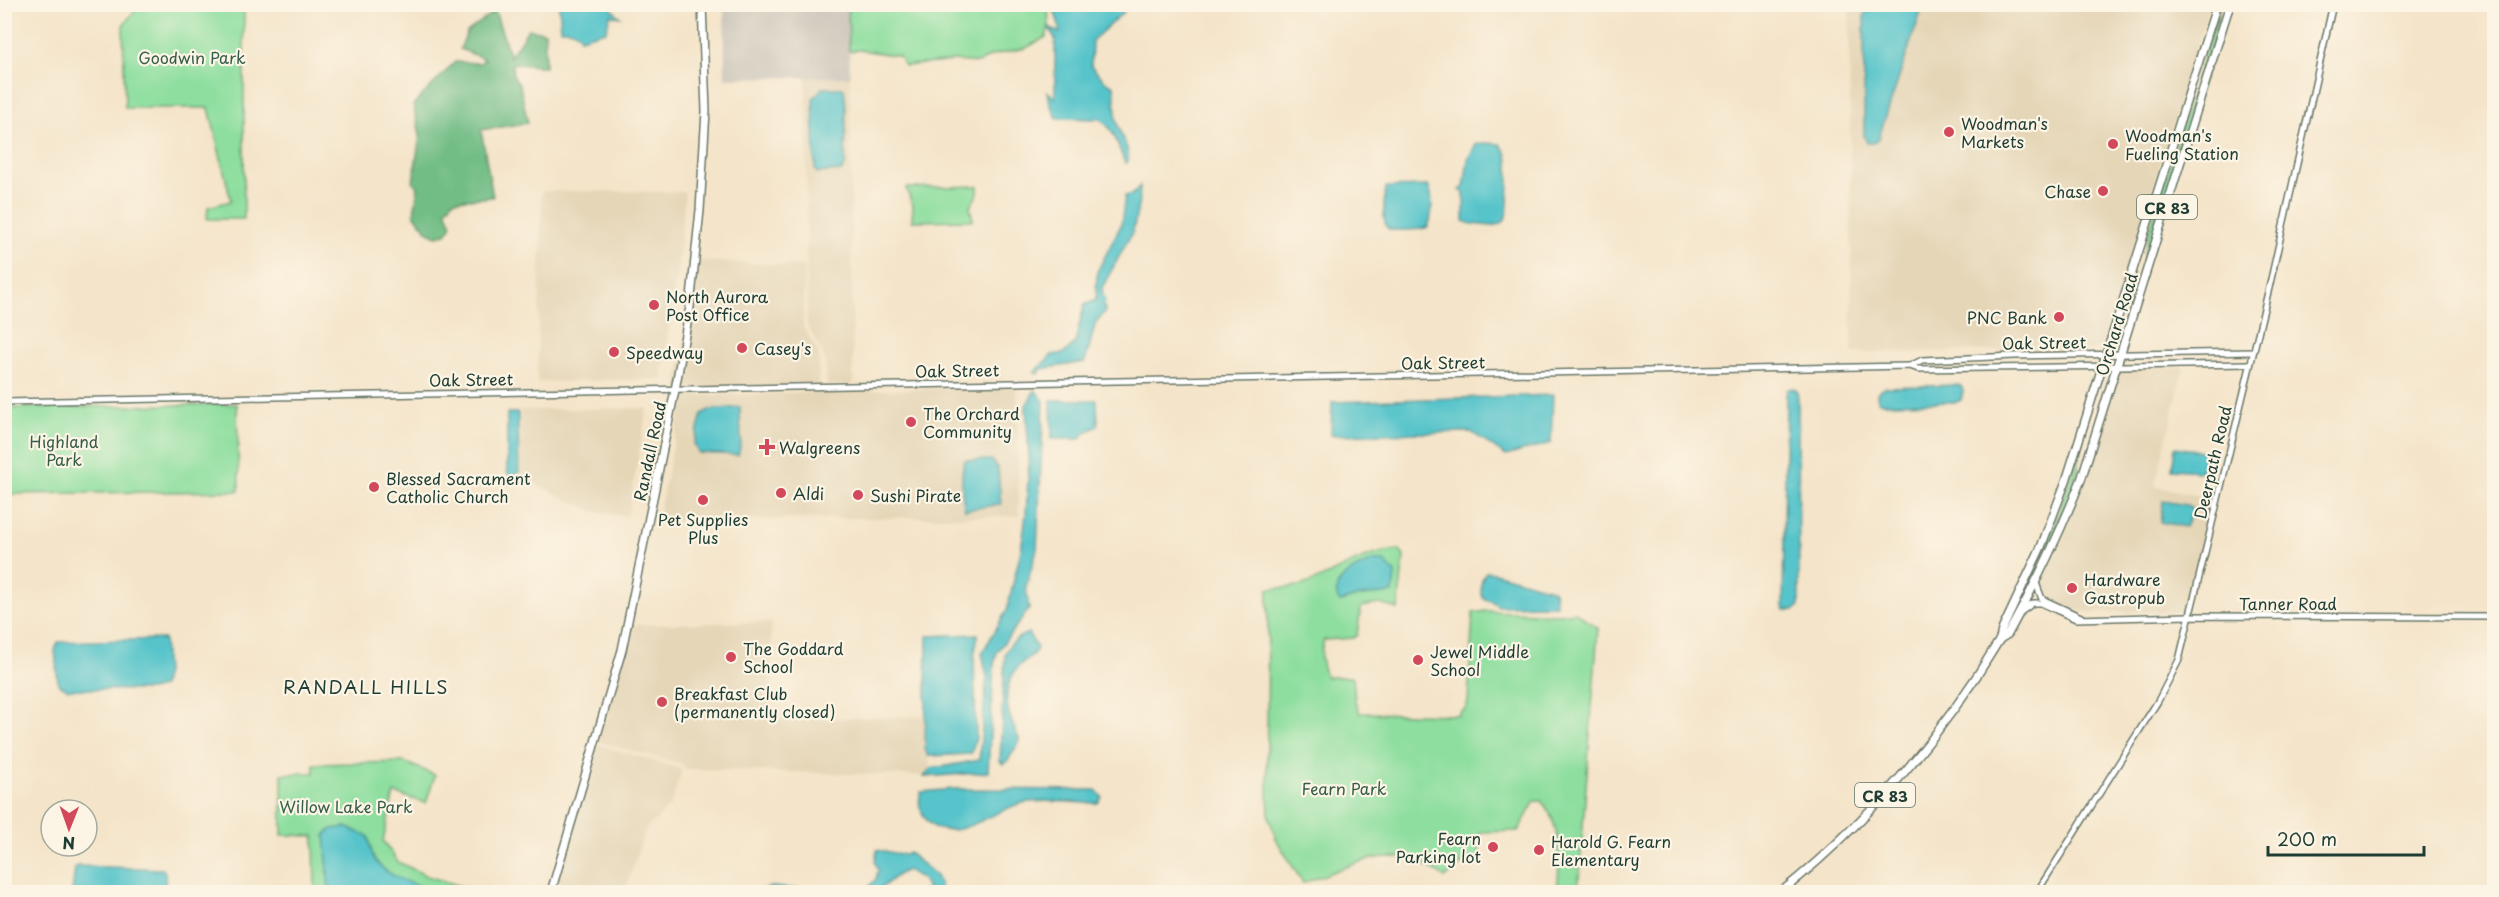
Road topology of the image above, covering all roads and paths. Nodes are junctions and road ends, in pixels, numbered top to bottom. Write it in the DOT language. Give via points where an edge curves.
graph roads {
  1 [pos="702,4"];
  2 [pos="2217,4"];
  3 [pos="2230,4"];
  4 [pos="2334,4"];
  5 [pos="2253,352"];
  6 [pos="2107,354"];
  7 [pos="2120,355"];
  8 [pos="2250,364"];
  9 [pos="1910,366"];
  10 [pos="2103,366"];
  11 [pos="2117,366"];
  12 [pos="675,390"];
  13 [pos="4,402"];
  14 [pos="2036,583"];
  15 [pos="2020,613"];
  16 [pos="2189,616"];
  17 [pos="2081,617"];
  18 [pos="2494,617"];
  19 [pos="2000,639"];
  20 [pos="551,892"];
  21 [pos="1780,892"];
  22 [pos="2037,892"];
  1 -- 12 [label="main road, Randall Road" via="706,111 700,210 690,307"];
  2 -- 6 [label="main road, Orchard Road / CR 83"];
  3 -- 7 [label="main road, Orchard Road / CR 83"];
  4 -- 5 [label="street, Deerpath Road"];
  5 -- 7 [label="street, Oak Street"];
  5 -- 8 [label="street, Deerpath Road"];
  6 -- 7 [label="street, Oak Street"];
  6 -- 9 [label="street, Oak Street" via="1922,360"];
  6 -- 10 [label="main road, Orchard Road / CR 83"];
  7 -- 11 [label="main road, Orchard Road / CR 83"];
  8 -- 11 [label="street, Oak Street"];
  8 -- 16 [label="street, Deerpath Road"];
  9 -- 10 [label="street, Oak Street"];
  9 -- 12 [label="street, Oak Street"];
  10 -- 11 [label="street, Oak Street"];
  10 -- 19 [label="main road, Orchard Road / CR 83" via="2055,512"];
  11 -- 14 [label="main road, Orchard Road / CR 83" via="2081,480"];
  12 -- 13 [label="street, Oak Street"];
  12 -- 20 [label="main road, Randall Road" via="622,650"];
  14 -- 15 [label="main road, Orchard Road / CR 83"];
  14 -- 17 [label="street, Tanner Road" via="2042,599"];
  15 -- 17 [label="street, Tanner Road" via="2033,603 2041,603 2072,618"];
  15 -- 19 [label="main road, Orchard Road / CR 83" via="2008,634"];
  16 -- 17 [label="street, Tanner Road"];
  16 -- 18 [label="street, Tanner Road"];
  16 -- 22 [label="street, Deerpath Road" via="2171,678"];
  19 -- 21 [label="main road, Orchard Road / CR 83" via="1953,712 1908,770 1856,826"];
}
